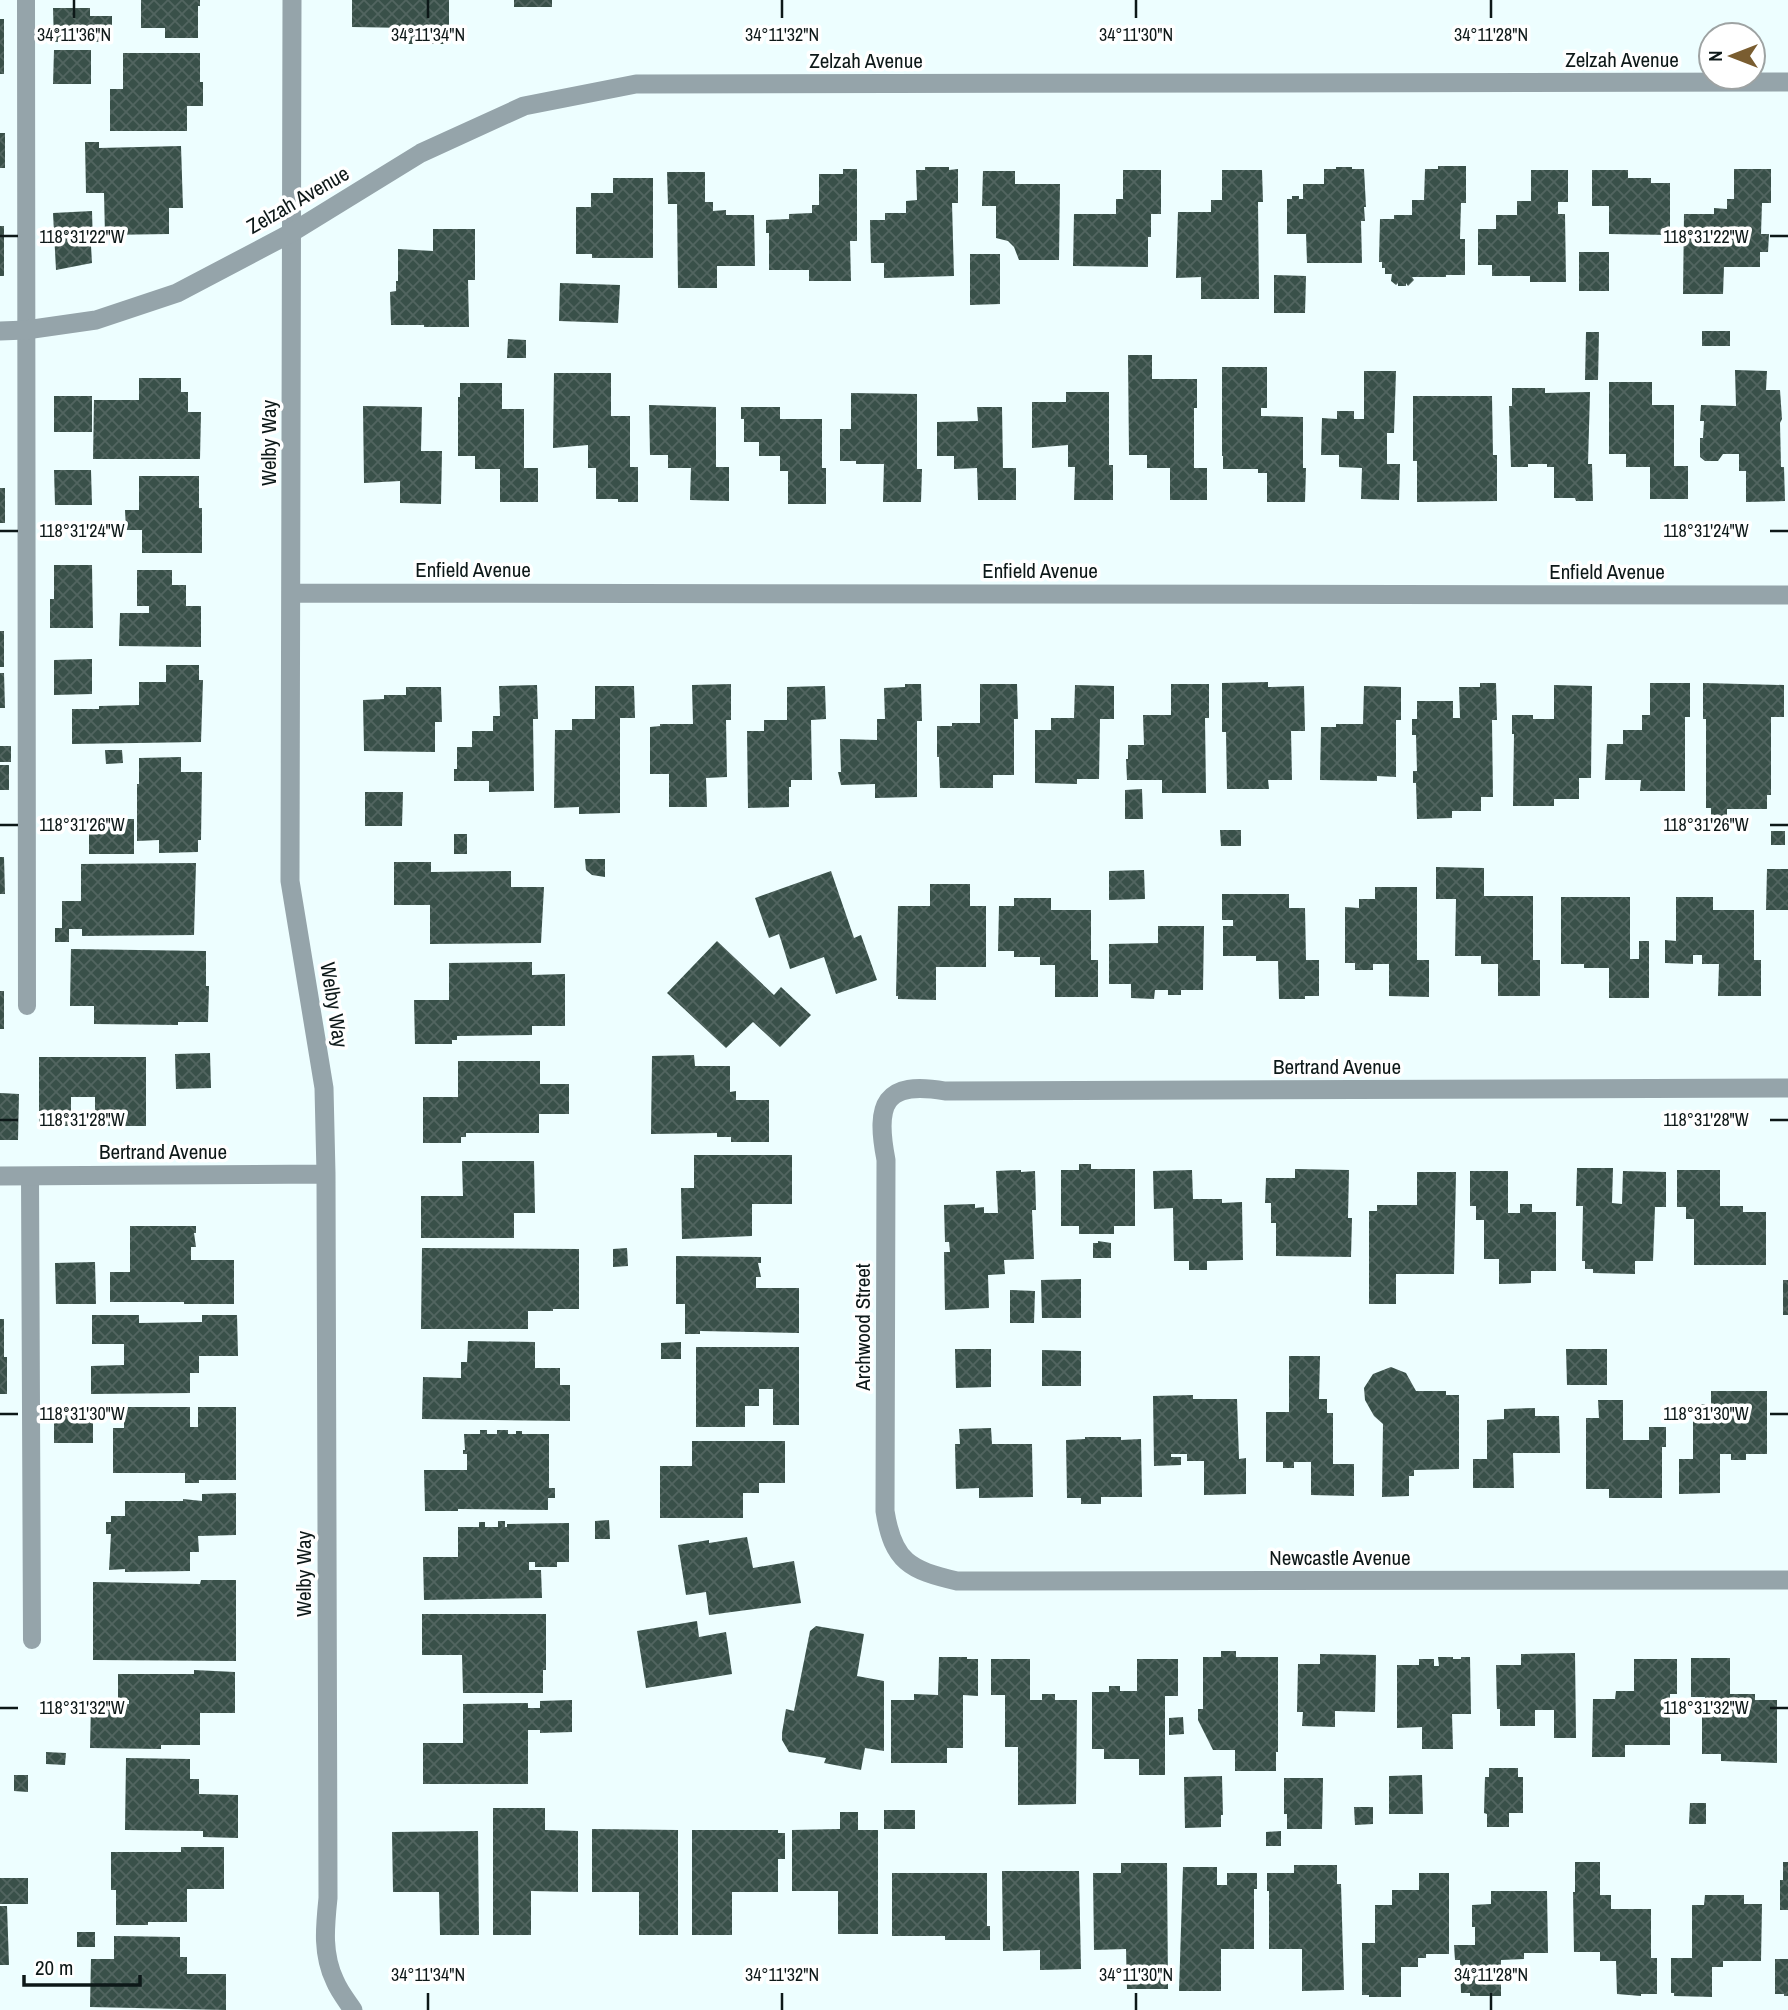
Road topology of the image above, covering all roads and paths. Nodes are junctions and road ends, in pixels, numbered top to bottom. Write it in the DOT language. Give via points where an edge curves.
graph roads {
  1 [pos="26,0"];
  2 [pos="292,0"];
  3 [pos="1788,82"];
  4 [pos="291,233"];
  5 [pos="26,330"];
  6 [pos="0,331"];
  7 [pos="291,593"];
  8 [pos="1788,595"];
  9 [pos="27,1006"];
  10 [pos="1788,1088"];
  11 [pos="889,1098"];
  12 [pos="326,1174"];
  13 [pos="30,1175"];
  14 [pos="0,1176"];
  15 [pos="899,1555"];
  16 [pos="1788,1580"];
  17 [pos="32,1640"];
  18 [pos="353,2010"];
  1 -- 5 [label="lane"];
  2 -- 4 [label="street, Welby Way"];
  3 -- 4 [label="street, Zelzah Avenue" via="636,84 524,106 421,153"];
  4 -- 5 [label="street, Zelzah Avenue" via="177,293 96,320"];
  4 -- 7 [label="street, Welby Way"];
  5 -- 6 [label="street, Zelzah Avenue"];
  5 -- 9 [label="lane"];
  7 -- 8 [label="street, Enfield Avenue"];
  7 -- 12 [label="street, Welby Way" via="290,881 324,1088"];
  10 -- 11 [label="street, Bertrand Avenue" via="915,1088"];
  11 -- 15 [label="street, Archwood Street" via="882,1112 886,1160 884,1500 888,1532"];
  12 -- 13 [label="street, Bertrand Avenue"];
  12 -- 18 [label="street, Welby Way" via="328,1898 324,1934 335,1983"];
  13 -- 14 [label="street, Bertrand Avenue"];
  13 -- 17 [label="lane"];
  15 -- 16 [label="street, Newcastle Avenue" via="912,1567 957,1581"];
}
